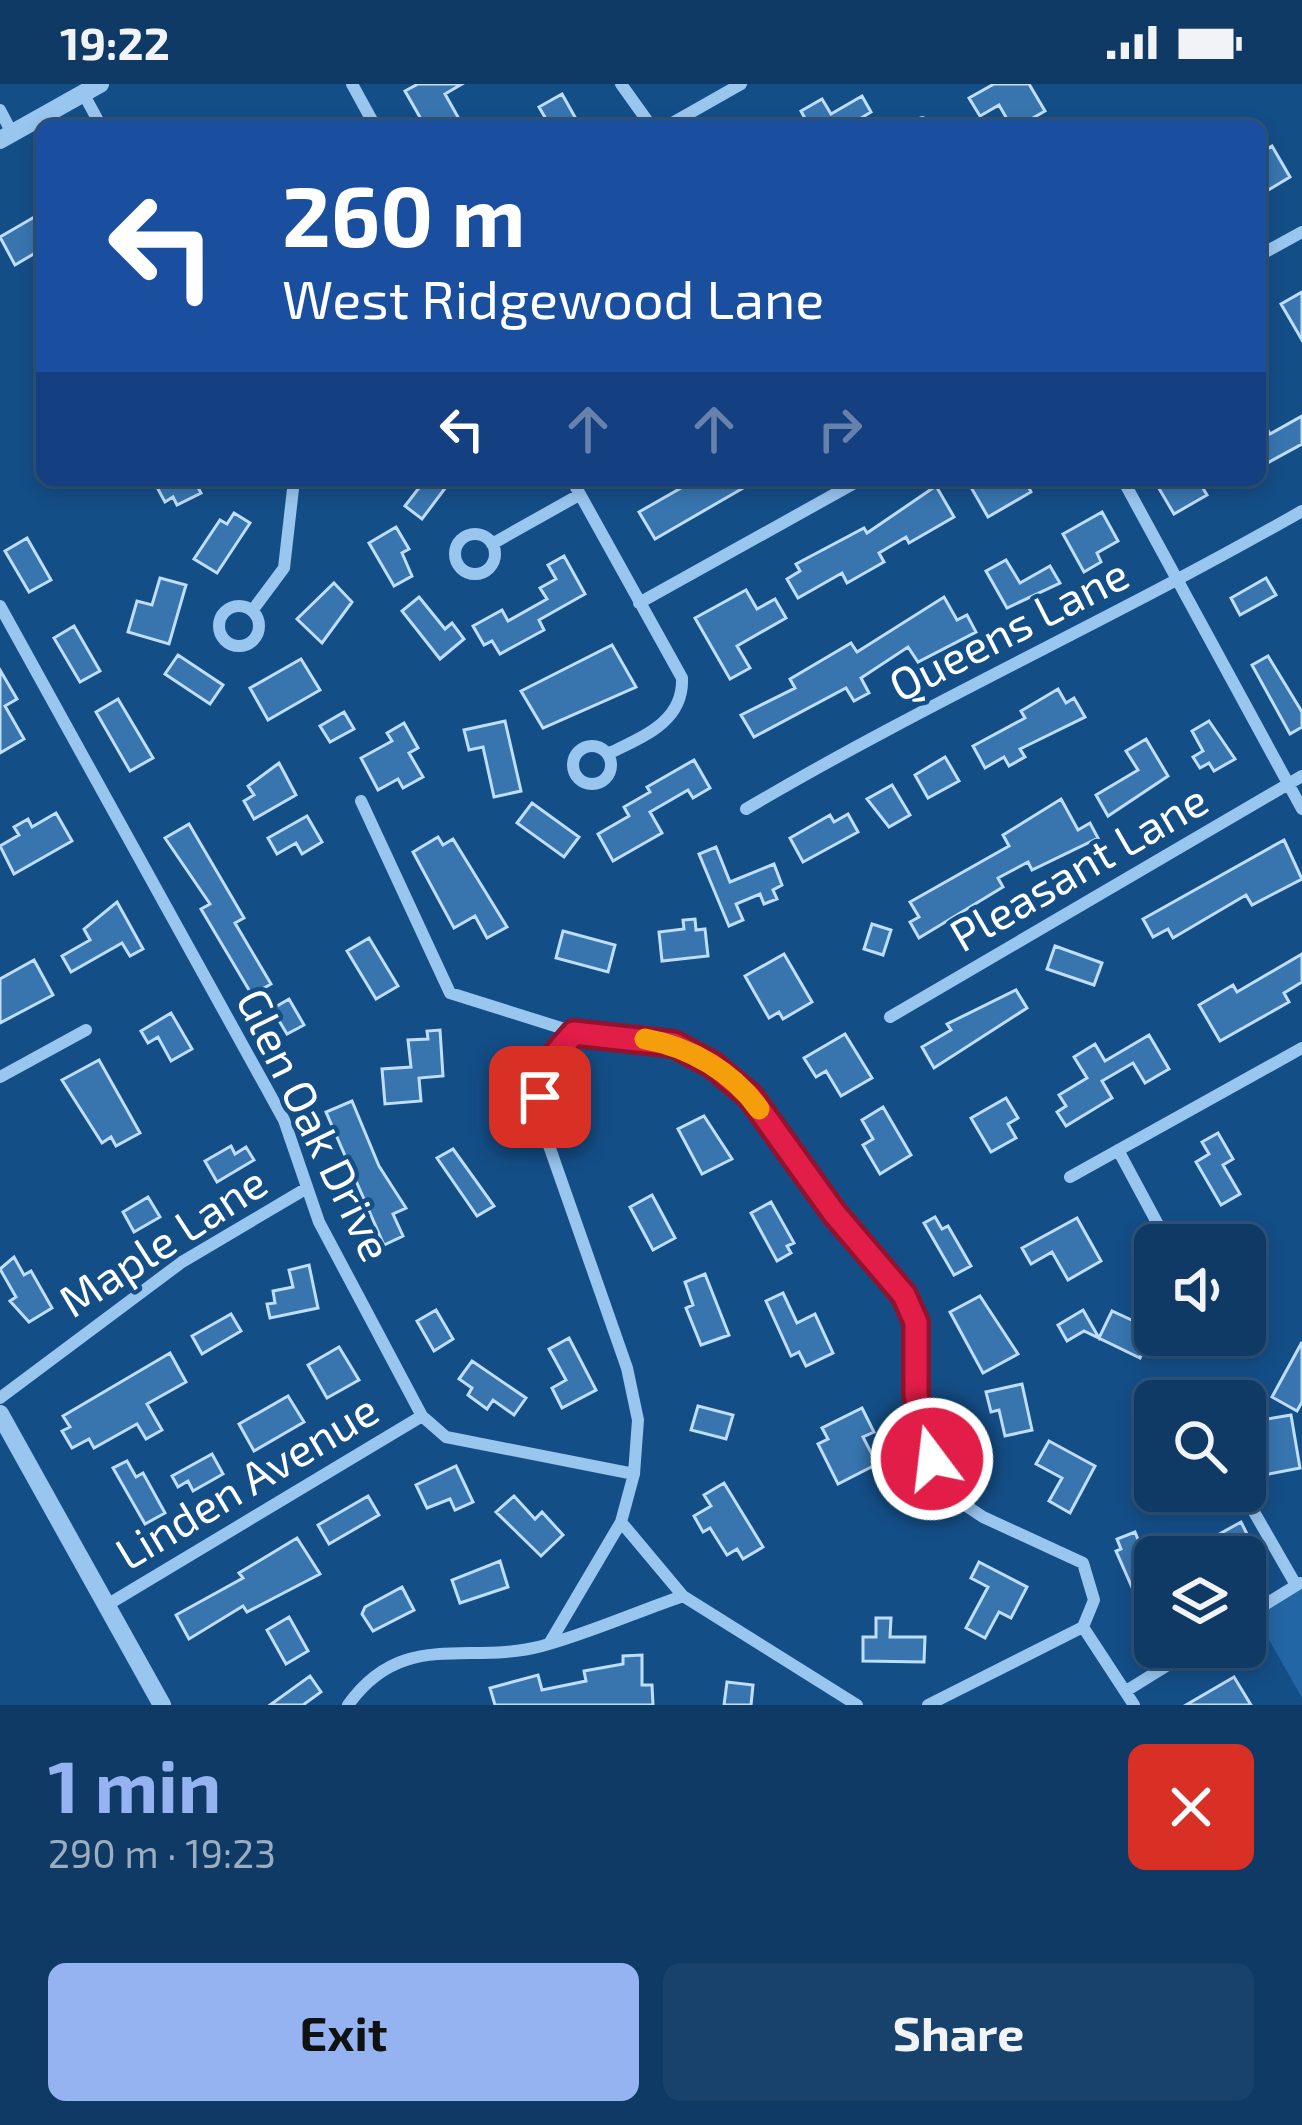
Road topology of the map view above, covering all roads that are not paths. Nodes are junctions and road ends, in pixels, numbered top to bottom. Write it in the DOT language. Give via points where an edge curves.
graph roads {
  1 [pos="352,84"];
  2 [pos="621,84"];
  3 [pos="742,84"];
  4 [pos="92,89"];
  5 [pos="0,110"];
  6 [pos="36,120"];
  7 [pos="36,120"];
  8 [pos="100,120"];
  9 [pos="372,120"];
  10 [pos="647,120"];
  11 [pos="678,120"];
  12 [pos="6,137"];
  13 [pos="1302,232"];
  14 [pos="1266,252"];
  15 [pos="293,486"];
  16 [pos="575,486"];
  17 [pos="849,486"];
  18 [pos="1126,486"];
  19 [pos="580,495"];
  20 [pos="1302,511"];
  21 [pos="492,544"];
  22 [pos="1180,581"];
  23 [pos="639,603"];
  24 [pos="0,606"];
  25 [pos="252,611"];
  26 [pos="608,754"];
  27 [pos="1302,776"];
  28 [pos="1288,784"];
  29 [pos="362,801"];
  30 [pos="746,809"];
  31 [pos="1302,809"];
  32 [pos="890,1017"];
  33 [pos="86,1030"];
  34 [pos="574,1033"];
  35 [pos="1302,1048"];
  36 [pos="0,1077"];
  37 [pos="1118,1150"];
  38 [pos="1070,1177"];
  39 [pos="307,1188"];
  40 [pos="1158,1224"];
  41 [pos="0,1398"];
  42 [pos="0,1414"];
  43 [pos="422,1416"];
  44 [pos="634,1474"];
  45 [pos="1255,1512"];
  46 [pos="621,1522"];
  47 [pos="1299,1584"];
  48 [pos="683,1596"];
  49 [pos="1266,1604"];
  50 [pos="107,1605"];
  51 [pos="1083,1627"];
  52 [pos="549,1644"];
  53 [pos="1163,1668"];
  54 [pos="1126,1691"];
  55 [pos="162,1705"];
  56 [pos="348,1705"];
  57 [pos="857,1705"];
  58 [pos="928,1705"];
  59 [pos="1134,1705"];
  1 -- 9 [label="street"];
  2 -- 10 [label="street"];
  3 -- 11 [label="street"];
  4 -- 7 [label="street"];
  4 -- 8 [label="street"];
  5 -- 12 [label="street"];
  6 -- 12 [label="street"];
  13 -- 14 [label="street"];
  15 -- 25 [label="street" via="284,568"];
  16 -- 19 [label="street"];
  17 -- 23 [label="street"];
  18 -- 22 [label="street"];
  19 -- 21 [label="street"];
  19 -- 23 [label="street"];
  20 -- 22 [label="street, Queens Lane"];
  22 -- 28 [label="street"];
  22 -- 30 [label="street, Queens Lane"];
  23 -- 26 [label="street" via="682,678 679,708"];
  24 -- 39 [label="street, Glen Oak Drive" via="284,1120"];
  27 -- 28 [label="street, Pleasant Lane"];
  28 -- 31 [label="street"];
  28 -- 32 [label="street, Pleasant Lane"];
  29 -- 34 [label="street" via="450,993"];
  33 -- 36 [label="street"];
  34 -- 44 [label="street" via="548,1063 539,1101 627,1368 638,1420"];
  34 -- 51 [label="street" via="674,1044 750,1096 904,1295 916,1322 921,1428 943,1477 983,1517 1083,1563 1094,1600"];
  35 -- 37 [label="street"];
  37 -- 38 [label="street"];
  37 -- 40 [label="street"];
  39 -- 41 [label="street, Maple Lane" via="182,1262"];
  39 -- 43 [label="street, Glen Oak Drive"];
  42 -- 50 [label="street"];
  43 -- 44 [label="street" via="446,1437"];
  43 -- 50 [label="street, Linden Avenue"];
  44 -- 46 [label="street"];
  45 -- 47 [label="street"];
  46 -- 48 [label="street"];
  46 -- 52 [label="street"];
  47 -- 49 [label="street"];
  48 -- 52 [label="street"];
  48 -- 57 [label="street"];
  50 -- 55 [label="street"];
  51 -- 54 [label="street"];
  51 -- 58 [label="street"];
  52 -- 56 [label="street" via="501,1655 426,1653 365,1681"];
  53 -- 54 [label="street"];
  54 -- 59 [label="street"];
}
